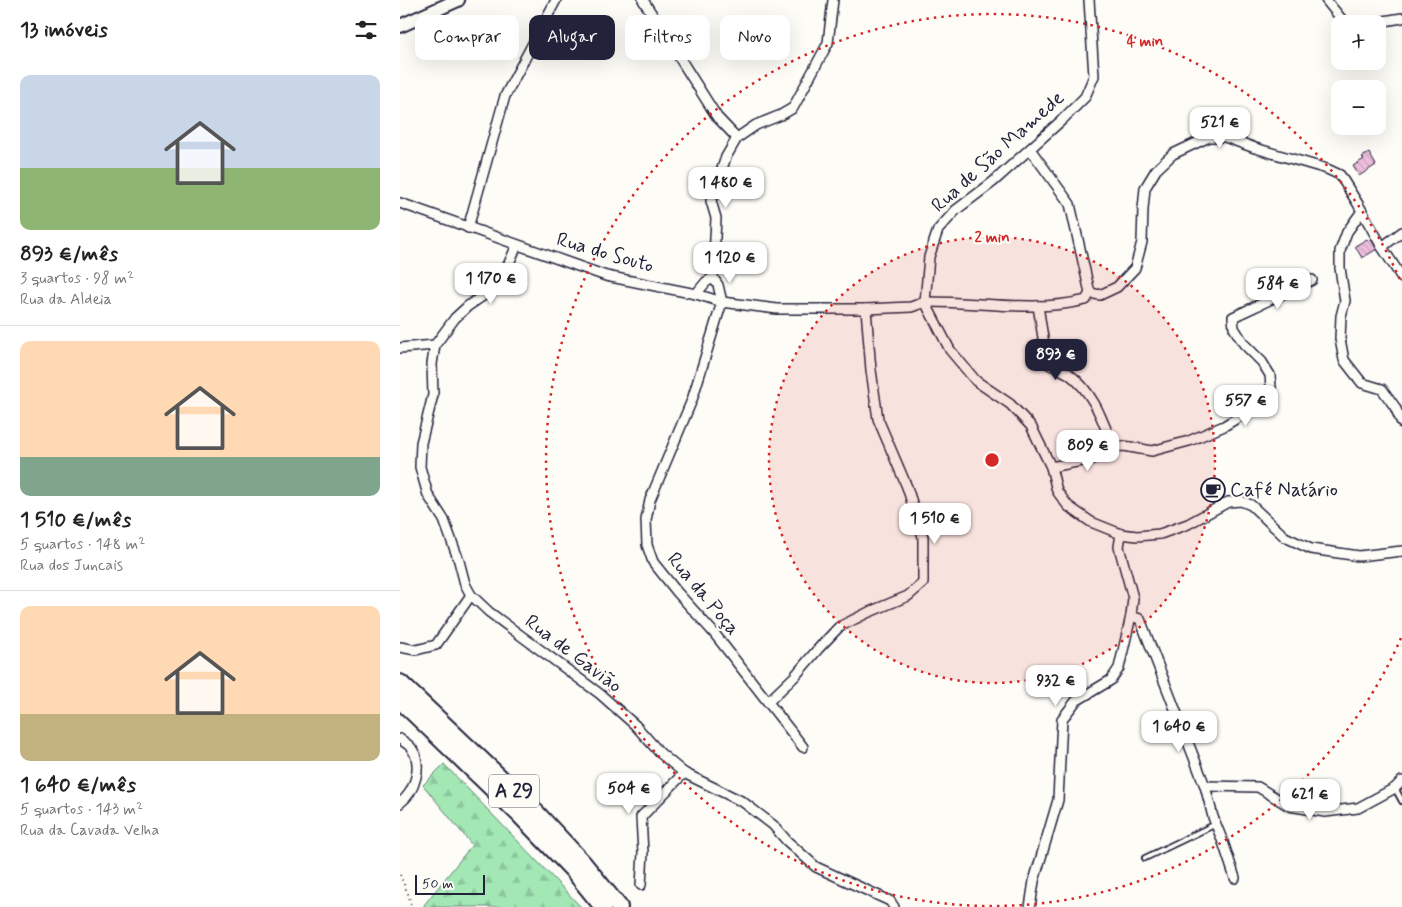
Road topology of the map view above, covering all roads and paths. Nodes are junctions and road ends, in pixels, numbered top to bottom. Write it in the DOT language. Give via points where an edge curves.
graph roads {
  1 [pos="458,0"];
  2 [pos="556,0"];
  3 [pos="643,0"];
  4 [pos="833,0"];
  5 [pos="1089,0"];
  6 [pos="1326,0"];
  7 [pos="1338,15"];
  8 [pos="1402,18"];
  9 [pos="1386,21"];
  10 [pos="400,26"];
  11 [pos="737,138"];
  12 [pos="1030,150"];
  13 [pos="400,202"];
  14 [pos="1362,211"];
  15 [pos="468,228"];
  16 [pos="1402,232"];
  17 [pos="517,245"];
  18 [pos="1382,247"];
  19 [pos="713,278"];
  20 [pos="1402,278"];
  21 [pos="1312,280"];
  22 [pos="696,294"];
  23 [pos="1090,294"];
  24 [pos="722,302"];
  25 [pos="925,302"];
  26 [pos="1038,306"];
  27 [pos="866,309"];
  28 [pos="435,346"];
  29 [pos="400,348"];
  30 [pos="1402,423"];
  31 [pos="1113,447"];
  32 [pos="1051,467"];
  33 [pos="1121,534"];
  34 [pos="1402,550"];
  35 [pos="471,595"];
  36 [pos="1131,616"];
  37 [pos="400,647"];
  38 [pos="400,683"];
  39 [pos="400,700"];
  40 [pos="768,702"];
  41 [pos="400,739"];
  42 [pos="803,747"];
  43 [pos="684,773"];
  44 [pos="1402,781"];
  45 [pos="1205,786"];
  46 [pos="1396,788"];
  47 [pos="1402,801"];
  48 [pos="400,803"];
  49 [pos="1216,824"];
  50 [pos="1145,858"];
  51 [pos="400,874"];
  52 [pos="1235,878"];
  53 [pos="640,884"];
  54 [pos="411,907"];
  55 [pos="603,907"];
  56 [pos="619,907"];
  57 [pos="894,907"];
  58 [pos="1030,907"];
  1 -- 10 [label="main road"];
  2 -- 15 [label="street" via="506,96"];
  3 -- 11 [label="street" via="717,117"];
  4 -- 11 [label="street" via="828,43 793,108"];
  5 -- 12 [label="street, Rua de São Mamede" via="1094,76 1085,96"];
  6 -- 7 [label="street"];
  8 -- 9 [label="street"];
  11 -- 19 [label="street" via="726,157 711,201 716,218"];
  12 -- 23 [label="street" via="1070,204"];
  12 -- 25 [label="street, Rua de São Mamede" via="956,210 938,230 929,257"];
  13 -- 15 [label="street, Rua do Souto"];
  14 -- 18 [label="street, Rua do Souto"];
  14 -- 23 [label="street, Rua do Souto" via="1340,175 1225,137 1209,137 1173,154 1156,170 1145,188 1142,242 1134,268 1117,287 1100,295"];
  14 -- 30 [label="street" via="1347,232 1340,251 1345,301 1340,339 1344,360 1362,383 1382,390 1396,407"];
  15 -- 17 [label="street, Rua do Souto"];
  16 -- 18 [label="street"];
  17 -- 22 [label="street, Rua do Souto" via="606,276"];
  17 -- 28 [label="street" via="506,270 490,291 455,318"];
  18 -- 20 [label="street, Rua do Souto"];
  19 -- 22 [label="street"];
  19 -- 24 [label="street"];
  21 -- 31 [label="street" via="1233,317 1234,328 1244,344 1270,375 1267,398 1224,426 1189,442 1152,452"];
  22 -- 24 [label="street, Rua do Souto"];
  23 -- 26 [label="street, Rua do Souto" via="1086,300"];
  24 -- 27 [label="street, Rua do Souto" via="777,310"];
  24 -- 40 [label="street, Rua da Poça" via="692,400 650,500 646,520 647,545 653,562"];
  25 -- 26 [label="street, Rua do Souto"];
  25 -- 27 [label="street, Rua do Souto" via="911,307"];
  25 -- 32 [label="street" via="950,350 976,381 1010,404 1031,426"];
  26 -- 31 [label="street" via="1048,363 1085,389 1098,408"];
  27 -- 40 [label="street" via="878,418 907,487 923,537 923,583 908,596 839,627"];
  28 -- 29 [label="street"];
  28 -- 35 [label="street, Rua de Gavião" via="432,395 421,443 420,467 428,495 444,520"];
  31 -- 32 [label="street" via="1092,460"];
  32 -- 33 [label="street" via="1057,492 1068,506 1091,522"];
  33 -- 34 [label="street" via="1160,534 1188,524 1228,502 1241,501 1251,505 1285,537 1311,549 1360,556"];
  33 -- 36 [label="street" via="1119,547 1133,598"];
  35 -- 37 [label="street" via="436,645 416,650"];
  35 -- 43 [label="street, Rua de Gavião" via="489,612 600,694"];
  36 -- 45 [label="street" via="1140,620"];
  36 -- 58 [label="street" via="1119,668 1111,680 1076,701 1062,719 1058,800 1034,881"];
  38 -- 56 [label="highway, A 29" via="528,805"];
  39 -- 55 [label="highway, A 29" via="519,814 573,870"];
  40 -- 42 [label="street, Rua da Poça"];
  41 -- 48 [label="street" via="412,749 418,765 412,791"];
  43 -- 53 [label="street" via="641,817 643,853"];
  43 -- 57 [label="street, Rua de Gavião" via="743,802 816,867 890,900"];
  44 -- 46 [label="street"];
  45 -- 46 [label="street" via="1258,787 1289,806 1326,812 1358,808"];
  45 -- 49 [label="street"];
  46 -- 47 [label="lane"];
  49 -- 50 [label="lane"];
  49 -- 52 [label="street"];
  51 -- 54 [label="path"];
}
